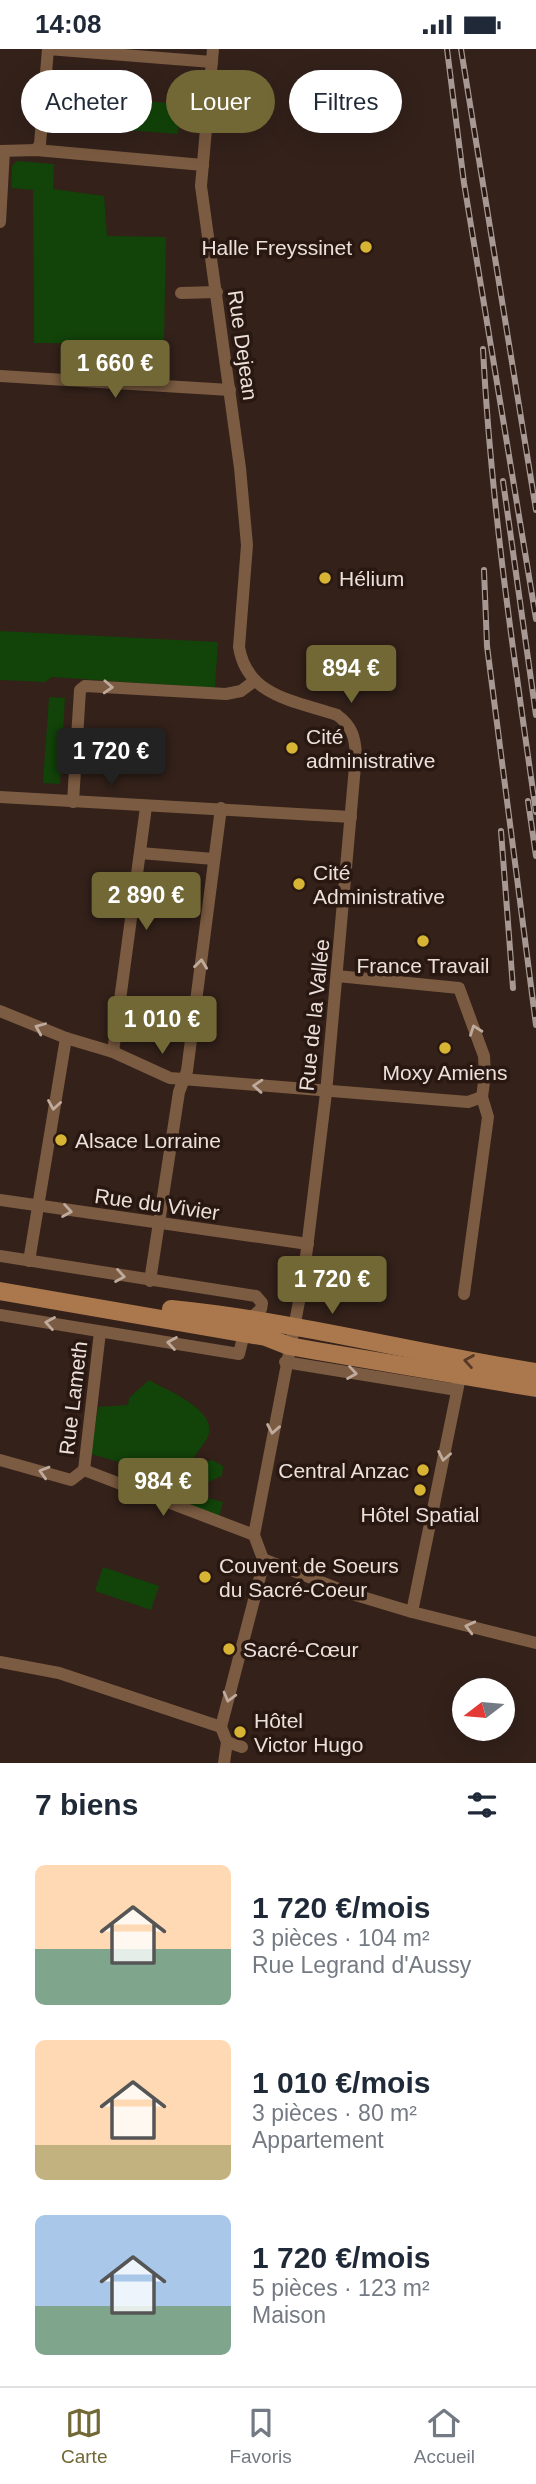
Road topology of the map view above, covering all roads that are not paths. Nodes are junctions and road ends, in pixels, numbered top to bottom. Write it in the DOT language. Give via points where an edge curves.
graph roads {
  1 [pos="48,49"];
  2 [pos="212,55"];
  3 [pos="36,150"];
  4 [pos="2,151"];
  5 [pos="203,165"];
  6 [pos="0,222"];
  7 [pos="217,292"];
  8 [pos="181,293"];
  9 [pos="0,376"];
  10 [pos="230,390"];
  11 [pos="253,682"];
  12 [pos="0,797"];
  13 [pos="73,802"];
  14 [pos="146,807"];
  15 [pos="221,808"];
  16 [pos="351,817"];
  17 [pos="140,853"];
  18 [pos="215,859"];
  19 [pos="337,976"];
  20 [pos="0,1011"];
  21 [pos="65,1038"];
  22 [pos="113,1052"];
  23 [pos="183,1079"];
  24 [pos="326,1093"];
  25 [pos="482,1097"];
  26 [pos="0,1200"];
  27 [pos="38,1206"];
  28 [pos="157,1224"];
  29 [pos="308,1244"];
  30 [pos="0,1256"];
  31 [pos="29,1261"];
  32 [pos="150,1281"];
  33 [pos="0,1282"];
  34 [pos="0,1291"];
  35 [pos="464,1294"];
  36 [pos="0,1299"];
  37 [pos="0,1315"];
  38 [pos="247,1325"];
  39 [pos="294,1327"];
  40 [pos="100,1332"];
  41 [pos="287,1354"];
  42 [pos="536,1372"];
  43 [pos="459,1383"];
  44 [pos="536,1388"];
  45 [pos="0,1460"];
  46 [pos="84,1470"];
  47 [pos="254,1535"];
  48 [pos="263,1559"];
  49 [pos="412,1612"];
  50 [pos="536,1643"];
  51 [pos="0,1662"];
  52 [pos="221,1727"];
  53 [pos="227,1742"];
  54 [pos="242,1747"];
  55 [pos="224,1763"];
  1 -- 2 [label="street"];
  1 -- 3 [label="street"];
  2 -- 5 [label="street, Rue Dejean"];
  3 -- 4 [label="street"];
  3 -- 5 [label="street"];
  4 -- 6 [label="street"];
  5 -- 7 [label="street, Rue Dejean" via="201,186"];
  7 -- 8 [label="street"];
  7 -- 10 [label="street, Rue Dejean"];
  9 -- 10 [label="street"];
  10 -- 11 [label="street, Rue Dejean" via="247,545 239,647"];
  13 -- 11 [label="street, one-way" via="80,689 226,694"];
  11 -- 16 [label="street, Rue de la Vallée" via="347,722 356,741"];
  12 -- 13 [label="street"];
  13 -- 14 [label="street"];
  14 -- 15 [label="street"];
  14 -- 17 [label="street"];
  15 -- 16 [label="street"];
  15 -- 18 [label="street"];
  16 -- 19 [label="street, Rue de la Vallée"];
  17 -- 18 [label="street"];
  17 -- 22 [label="street"];
  23 -- 18 [label="street, one-way"];
  19 -- 24 [label="street, Rue de la Vallée"];
  25 -- 19 [label="street, one-way" via="484,1056 459,988"];
  21 -- 20 [label="street, one-way"];
  21 -- 22 [label="street"];
  21 -- 27 [label="street, one-way"];
  22 -- 23 [label="street"];
  24 -- 23 [label="street, one-way"];
  23 -- 28 [label="street"];
  24 -- 25 [label="street" via="468,1102"];
  24 -- 29 [label="street, Rue de la Vallée"];
  25 -- 35 [label="street" via="488,1117"];
  26 -- 27 [label="street, Rue du Vivier"];
  27 -- 28 [label="street, Rue du Vivier, one-way"];
  27 -- 31 [label="street"];
  28 -- 29 [label="street, Rue du Vivier"];
  28 -- 32 [label="street"];
  29 -- 39 [label="street, Rue de la Vallée"];
  30 -- 31 [label="street"];
  31 -- 32 [label="street, one-way"];
  32 -- 38 [label="street" via="256,1296 262,1303"];
  33 -- 38 [label="main road"];
  34 -- 36 [label="street"];
  34 -- 38 [label="main road"];
  40 -- 37 [label="street, one-way"];
  38 -- 39 [label="main road"];
  38 -- 40 [label="street, one-way" via="239,1354"];
  38 -- 41 [label="main road"];
  39 -- 41 [label="street, Rue de la Vallée"];
  42 -- 39 [label="main road, one-way"];
  40 -- 46 [label="street, Rue Lameth"];
  41 -- 43 [label="main road, one-way"];
  41 -- 47 [label="street, Rue de la Vallée, one-way"];
  43 -- 44 [label="main road"];
  43 -- 49 [label="street, one-way"];
  46 -- 45 [label="street, one-way" via="71,1480"];
  46 -- 47 [label="street"];
  47 -- 48 [label="street"];
  48 -- 49 [label="street"];
  48 -- 52 [label="street, one-way"];
  50 -- 49 [label="street, one-way"];
  51 -- 52 [label="street" via="60,1673"];
  52 -- 53 [label="street"];
  53 -- 54 [label="street"];
  53 -- 55 [label="street"];
}
